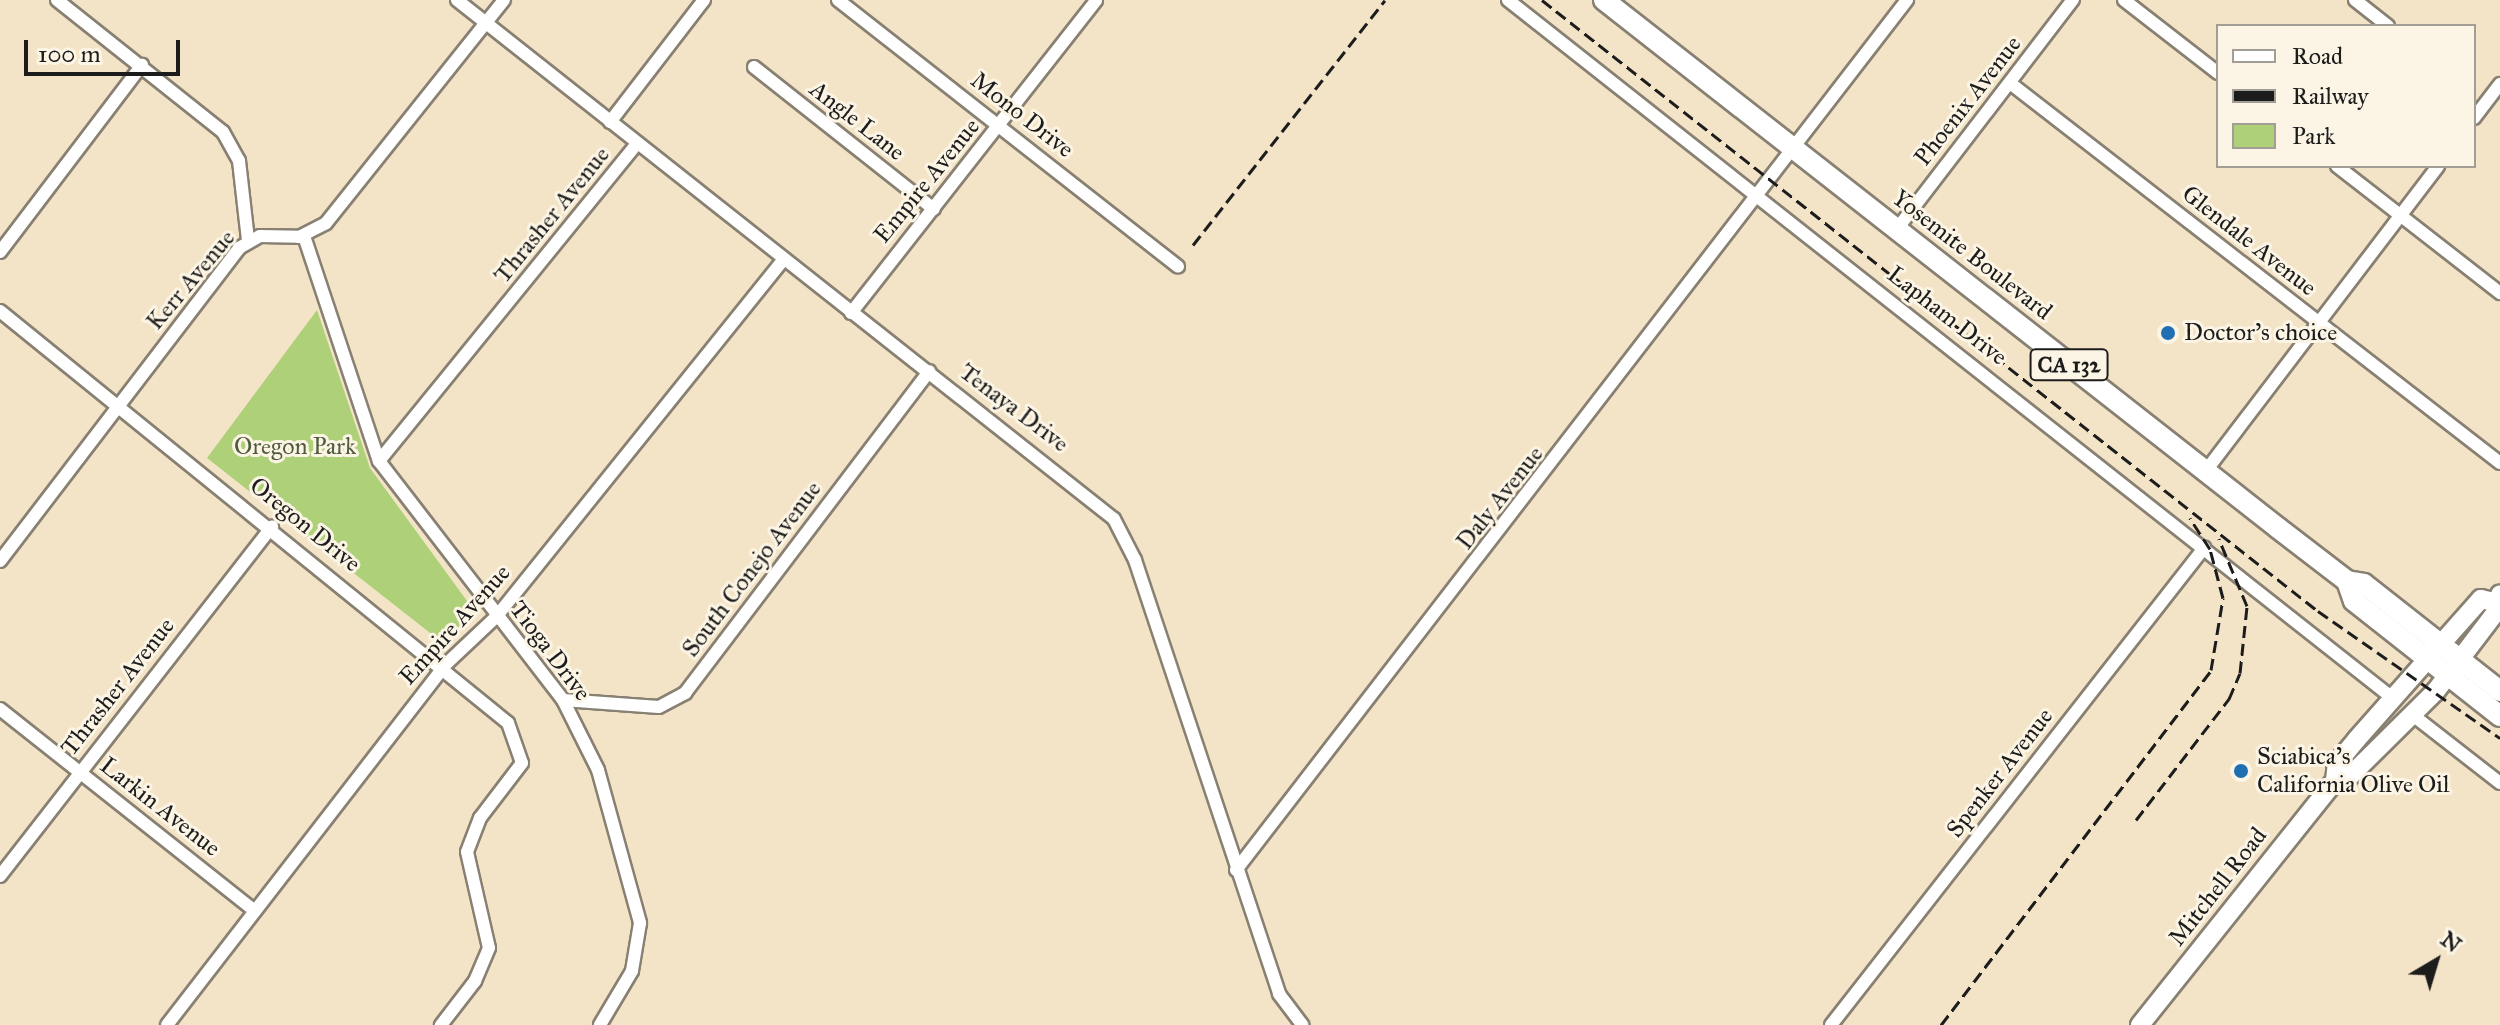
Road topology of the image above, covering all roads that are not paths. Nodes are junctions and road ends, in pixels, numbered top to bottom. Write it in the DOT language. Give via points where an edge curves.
graph roads {
  1 [pos="57,0"];
  2 [pos="457,0"];
  3 [pos="504,0"];
  4 [pos="704,0"];
  5 [pos="838,0"];
  6 [pos="1096,0"];
  7 [pos="1508,0"];
  8 [pos="1604,0"];
  9 [pos="1907,0"];
  10 [pos="2073,0"];
  11 [pos="2124,0"];
  12 [pos="2355,0"];
  13 [pos="487,23"];
  14 [pos="2385,24"];
  15 [pos="142,65"];
  16 [pos="754,67"];
  17 [pos="2216,71"];
  18 [pos="2010,83"];
  19 [pos="2500,84"];
  20 [pos="2476,96"];
  21 [pos="2486,103"];
  22 [pos="2476,116"];
  23 [pos="610,122"];
  24 [pos="1000,125"];
  25 [pos="637,144"];
  26 [pos="1793,148"];
  27 [pos="2340,168"];
  28 [pos="2436,168"];
  29 [pos="1760,197"];
  30 [pos="934,209"];
  31 [pos="2400,215"];
  32 [pos="1897,229"];
  33 [pos="304,236"];
  34 [pos="248,240"];
  35 [pos="0,252"];
  36 [pos="783,260"];
  37 [pos="1178,267"];
  38 [pos="2500,293"];
  39 [pos="0,311"];
  40 [pos="851,313"];
  41 [pos="2319,322"];
  42 [pos="929,371"];
  43 [pos="119,405"];
  44 [pos="379,461"];
  45 [pos="2500,463"];
  46 [pos="2205,472"];
  47 [pos="272,526"];
  48 [pos="2204,548"];
  49 [pos="0,561"];
  50 [pos="2497,598"];
  51 [pos="496,617"];
  52 [pos="2437,655"];
  53 [pos="445,665"];
  54 [pos="2455,668"];
  55 [pos="2500,691"];
  56 [pos="563,700"];
  57 [pos="2395,700"];
  58 [pos="0,709"];
  59 [pos="2414,716"];
  60 [pos="2500,716"];
  61 [pos="80,772"];
  62 [pos="2335,781"];
  63 [pos="2500,783"];
  64 [pos="1236,870"];
  65 [pos="0,876"];
  66 [pos="255,911"];
  67 [pos="167,1025"];
  68 [pos="441,1025"];
  69 [pos="600,1025"];
  70 [pos="1302,1025"];
  71 [pos="1831,1025"];
  72 [pos="2140,1025"];
  1 -- 15 [label="street"];
  2 -- 13 [label="street, Tenaya Drive"];
  3 -- 13 [label="street"];
  4 -- 23 [label="street, Thrasher Avenue"];
  5 -- 24 [label="street, Mono Drive"];
  6 -- 24 [label="street, Empire Avenue"];
  7 -- 29 [label="street, Lapham Drive"];
  8 -- 26 [label="main road, Yosemite Boulevard / CA 132"];
  9 -- 26 [label="street, Daly Avenue"];
  10 -- 18 [label="street, Phoenix Avenue"];
  11 -- 17 [label="street"];
  12 -- 14 [label="street"];
  13 -- 23 [label="street, Tenaya Drive"];
  13 -- 33 [label="street" via="330,219"];
  15 -- 34 [label="street" via="213,120 232,146"];
  15 -- 35 [label="street"];
  16 -- 30 [label="street, Angle Lane"];
  18 -- 32 [label="street, Phoenix Avenue"];
  18 -- 41 [label="street, Glendale Avenue"];
  19 -- 21 [label="street"];
  20 -- 21 [label="street"];
  21 -- 22 [label="street"];
  23 -- 25 [label="street, Tenaya Drive"];
  24 -- 30 [label="street, Empire Avenue"];
  24 -- 37 [label="street, Mono Drive"];
  25 -- 36 [label="street, Tenaya Drive"];
  25 -- 44 [label="street, Thrasher Avenue"];
  26 -- 29 [label="street, Daly Avenue"];
  26 -- 32 [label="main road, Yosemite Boulevard / CA 132"];
  27 -- 31 [label="street"];
  28 -- 31 [label="street"];
  29 -- 48 [label="street, Lapham Drive"];
  29 -- 64 [label="street, Daly Avenue"];
  30 -- 40 [label="street, Empire Avenue"];
  31 -- 38 [label="street"];
  31 -- 41 [label="street"];
  32 -- 46 [label="main road, Yosemite Boulevard / CA 132"];
  33 -- 34 [label="street, Kerr Avenue"];
  33 -- 44 [label="street, Tioga Drive"];
  34 -- 43 [label="street, Kerr Avenue"];
  36 -- 40 [label="street, Tenaya Drive"];
  36 -- 51 [label="street, Empire Avenue"];
  39 -- 43 [label="street, Oregon Drive"];
  40 -- 42 [label="street, Tenaya Drive"];
  41 -- 45 [label="street, Glendale Avenue"];
  41 -- 46 [label="street"];
  42 -- 56 [label="street, South Conejo Avenue" via="682,695 659,707"];
  42 -- 64 [label="street, Tenaya Drive" via="1085,490 1124,535"];
  43 -- 47 [label="street, Oregon Drive"];
  43 -- 49 [label="street, Kerr Avenue"];
  44 -- 51 [label="street, Tioga Drive"];
  46 -- 52 [label="main road, Yosemite Boulevard / CA 132" via="2347,581 2354,601"];
  47 -- 53 [label="street, Oregon Drive"];
  47 -- 61 [label="street, Thrasher Avenue"];
  48 -- 57 [label="street, Lapham Drive"];
  48 -- 71 [label="street, Spenker Avenue"];
  50 -- 52 [label="main road, Mitchell Road" via="2481,599"];
  50 -- 54 [label="main road, Mitchell Road" via="2496,612"];
  51 -- 53 [label="street, Empire Avenue"];
  51 -- 56 [label="street, Tioga Drive"];
  52 -- 54 [label="main road, Yosemite Boulevard / CA 132"];
  52 -- 57 [label="main road, Mitchell Road"];
  53 -- 66 [label="street, Empire Avenue"];
  53 -- 68 [label="street, Oregon Drive" via="508,723 522,763 468,843 468,876 484,910 489,948 481,971"];
  54 -- 55 [label="main road, Yosemite Boulevard"];
  54 -- 59 [label="main road, Mitchell Road"];
  54 -- 60 [label="main road, Yosemite Boulevard / CA 132"];
  56 -- 69 [label="street, Tioga Drive" via="598,770 639,913 632,971"];
  57 -- 62 [label="main road, Mitchell Road" via="2337,763"];
  58 -- 61 [label="street, Larkin Avenue"];
  59 -- 62 [label="main road, Mitchell Road" via="2351,775"];
  59 -- 63 [label="street"];
  61 -- 65 [label="street, Thrasher Avenue"];
  61 -- 66 [label="street, Larkin Avenue"];
  62 -- 72 [label="main road, Mitchell Road"];
  64 -- 70 [label="street, Tenaya Drive" via="1279,994"];
  66 -- 67 [label="street, Empire Avenue"];
}
